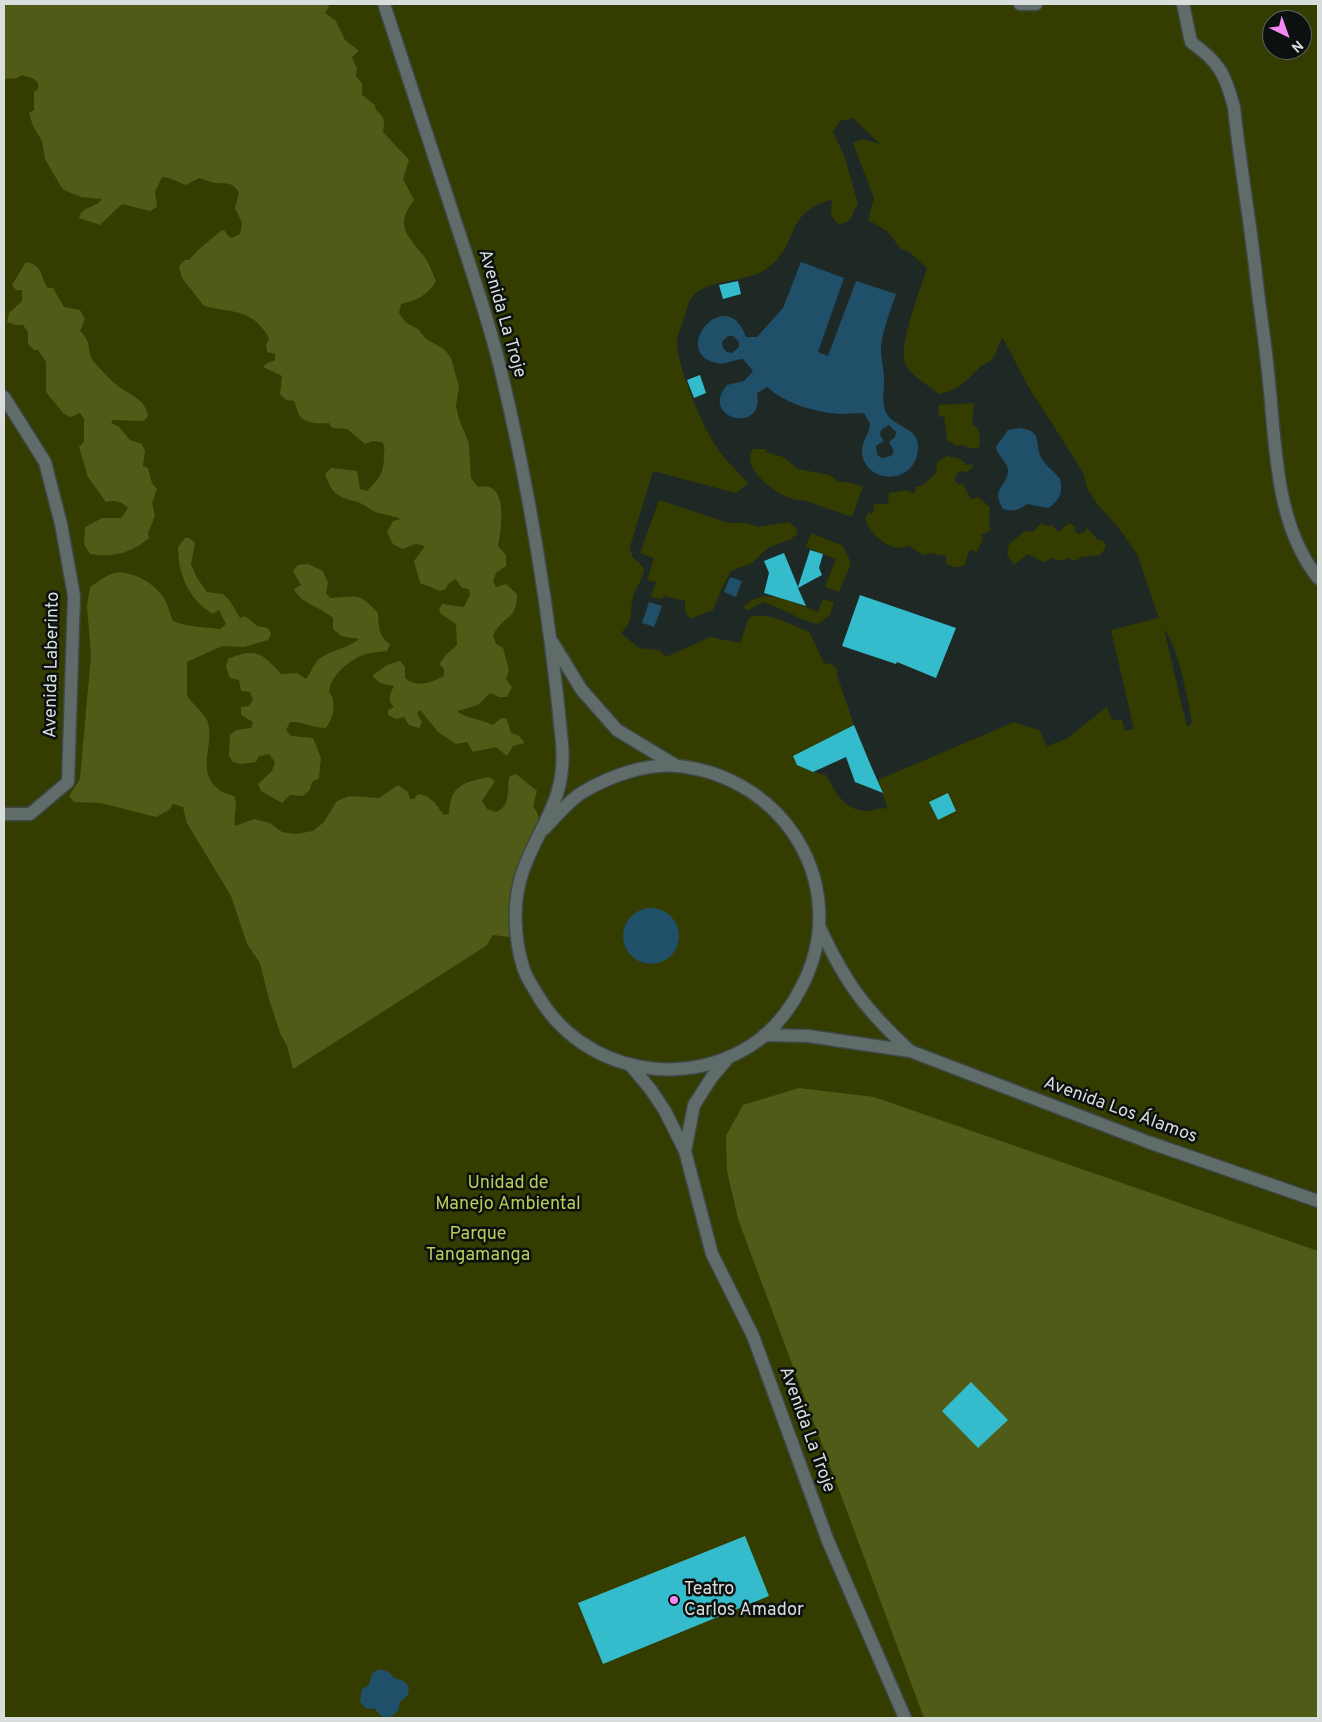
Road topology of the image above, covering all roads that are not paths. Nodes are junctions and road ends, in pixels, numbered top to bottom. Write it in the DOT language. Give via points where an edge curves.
graph roads {
  1 [pos="384,4"];
  2 [pos="1020,4"];
  3 [pos="1036,4"];
  4 [pos="1183,4"];
  5 [pos="4,397"];
  6 [pos="1318,578"];
  7 [pos="552,641"];
  8 [pos="675,765"];
  9 [pos="4,814"];
  10 [pos="544,829"];
  11 [pos="820,928"];
  12 [pos="764,1035"];
  13 [pos="910,1051"];
  14 [pos="729,1057"];
  15 [pos="631,1066"];
  16 [pos="685,1151"];
  17 [pos="1318,1201"];
  18 [pos="905,1718"];
  1 -- 7 [label="street, Avenida La Troje" via="468,259 499,365 531,513"];
  2 -- 3 [label="street"];
  4 -- 6 [label="street" via="1191,42 1209,55 1226,77 1234,107 1268,366 1274,449 1296,539"];
  5 -- 9 [label="street, Avenida Laberinto" via="45,462 61,524 74,596 68,782 30,814"];
  7 -- 8 [label="street, Avenida La Troje" via="581,689 617,730"];
  7 -- 10 [label="street, Avenida La Troje" via="562,748 560,787"];
  8 -- 10 [label="street" via="625,772 580,794"];
  8 -- 11 [label="street" via="726,777 771,805 803,846 817,886"];
  10 -- 15 [label="street" via="522,874 515,923 524,971 548,1014 585,1047"];
  11 -- 12 [label="street" via="811,968 804,983 792,1005"];
  11 -- 13 [label="street, Avenida Los Álamos" via="840,971 858,997"];
  12 -- 13 [label="street, Avenida Los Álamos" via="808,1036"];
  12 -- 14 [label="street"];
  13 -- 17 [label="street, Avenida Los Álamos" via="1148,1142"];
  14 -- 15 [label="street" via="681,1070"];
  14 -- 16 [label="street, Avenida La Troje" via="694,1105"];
  15 -- 16 [label="street, Avenida La Troje" via="652,1090"];
  16 -- 18 [label="street, Avenida La Troje" via="712,1254 753,1336 828,1541"];
}
